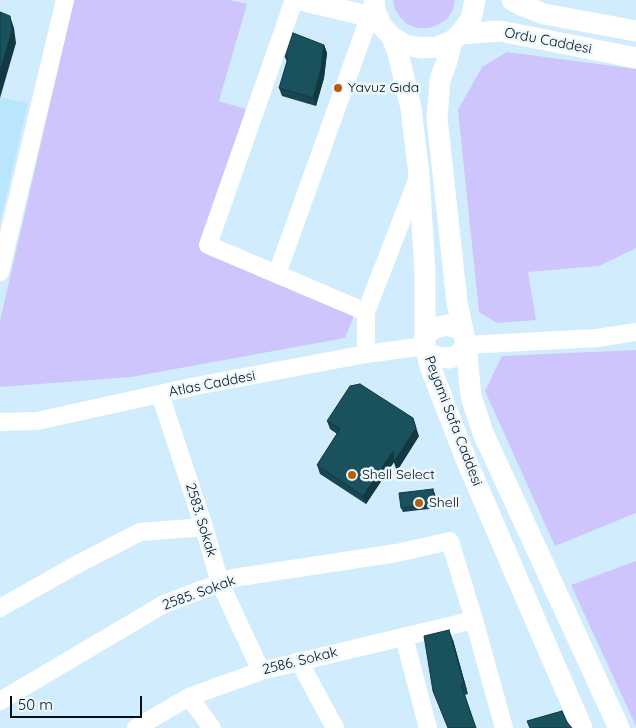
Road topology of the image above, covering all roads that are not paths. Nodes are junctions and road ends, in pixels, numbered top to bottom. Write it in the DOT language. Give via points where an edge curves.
graph roads {
  1 [pos="65,0"];
  2 [pos="294,0"];
  3 [pos="301,0"];
  4 [pos="475,0"];
  5 [pos="520,2"];
  6 [pos="379,20"];
  7 [pos="636,31"];
  8 [pos="456,37"];
  9 [pos="636,58"];
  10 [pos="419,175"];
  11 [pos="0,272"];
  12 [pos="276,274"];
  13 [pos="366,312"];
  14 [pos="636,332"];
  15 [pos="465,339"];
  16 [pos="426,345"];
  17 [pos="366,354"];
  18 [pos="160,394"];
  19 [pos="0,422"];
  20 [pos="204,527"];
  21 [pos="220,583"];
  22 [pos="0,608"];
  23 [pos="474,620"];
  24 [pos="404,636"];
  25 [pos="300,661"];
  26 [pos="261,671"];
  27 [pos="189,697"];
  28 [pos="0,701"];
  29 [pos="136,728"];
  30 [pos="212,728"];
  31 [pos="335,728"];
  32 [pos="428,728"];
  33 [pos="504,728"];
  34 [pos="582,728"];
  35 [pos="619,728"];
  1 -- 11 [label="street"];
  2 -- 12 [label="street" via="208,245"];
  3 -- 6 [label="main road"];
  4 -- 8 [label="main road, Peyami Safa Caddesi" via="470,19"];
  5 -- 7 [label="main road, Ordu Caddesi" via="544,14"];
  6 -- 8 [label="main road, Ordu Caddesi" via="406,45 437,47"];
  6 -- 10 [label="main road, Peyami Safa Caddesi" via="398,53 411,108"];
  6 -- 12 [label="street"];
  8 -- 9 [label="main road, Ordu Caddesi" via="500,32"];
  8 -- 15 [label="main road, Peyami Safa Caddesi" via="440,80 437,118 457,302"];
  10 -- 13 [label="street"];
  10 -- 16 [label="main road, Peyami Safa Caddesi"];
  12 -- 13 [label="street"];
  13 -- 17 [label="street"];
  14 -- 15 [label="street" via="597,338"];
  15 -- 16 [label="main road" via="462,351 449,358 438,357"];
  15 -- 16 [label="main road" via="457,328 447,325 435,328"];
  15 -- 35 [label="main road, Peyami Safa Caddesi" via="471,396 483,433"];
  16 -- 17 [label="street, Atlas Caddesi"];
  16 -- 34 [label="main road, Peyami Safa Caddesi" via="435,381 467,462"];
  17 -- 18 [label="street, Atlas Caddesi"];
  18 -- 19 [label="street, Atlas Caddesi" via="37,421"];
  18 -- 20 [label="street, 2583. Sokak"];
  20 -- 21 [label="street, 2583. Sokak"];
  20 -- 22 [label="street" via="140,532"];
  21 -- 23 [label="street, 2585. Sokak" via="233,578 397,554 450,541"];
  21 -- 26 [label="street, 2583. Sokak"];
  21 -- 28 [label="street, 2585. Sokak" via="164,604"];
  23 -- 24 [label="street, 2586. Sokak"];
  23 -- 33 [label="street"];
  24 -- 25 [label="street, 2586. Sokak"];
  24 -- 32 [label="street"];
  25 -- 26 [label="street, 2586. Sokak"];
  25 -- 31 [label="street"];
  26 -- 27 [label="street, 2586. Sokak"];
  27 -- 29 [label="street, 2586. Sokak"];
  27 -- 30 [label="street"];
}
